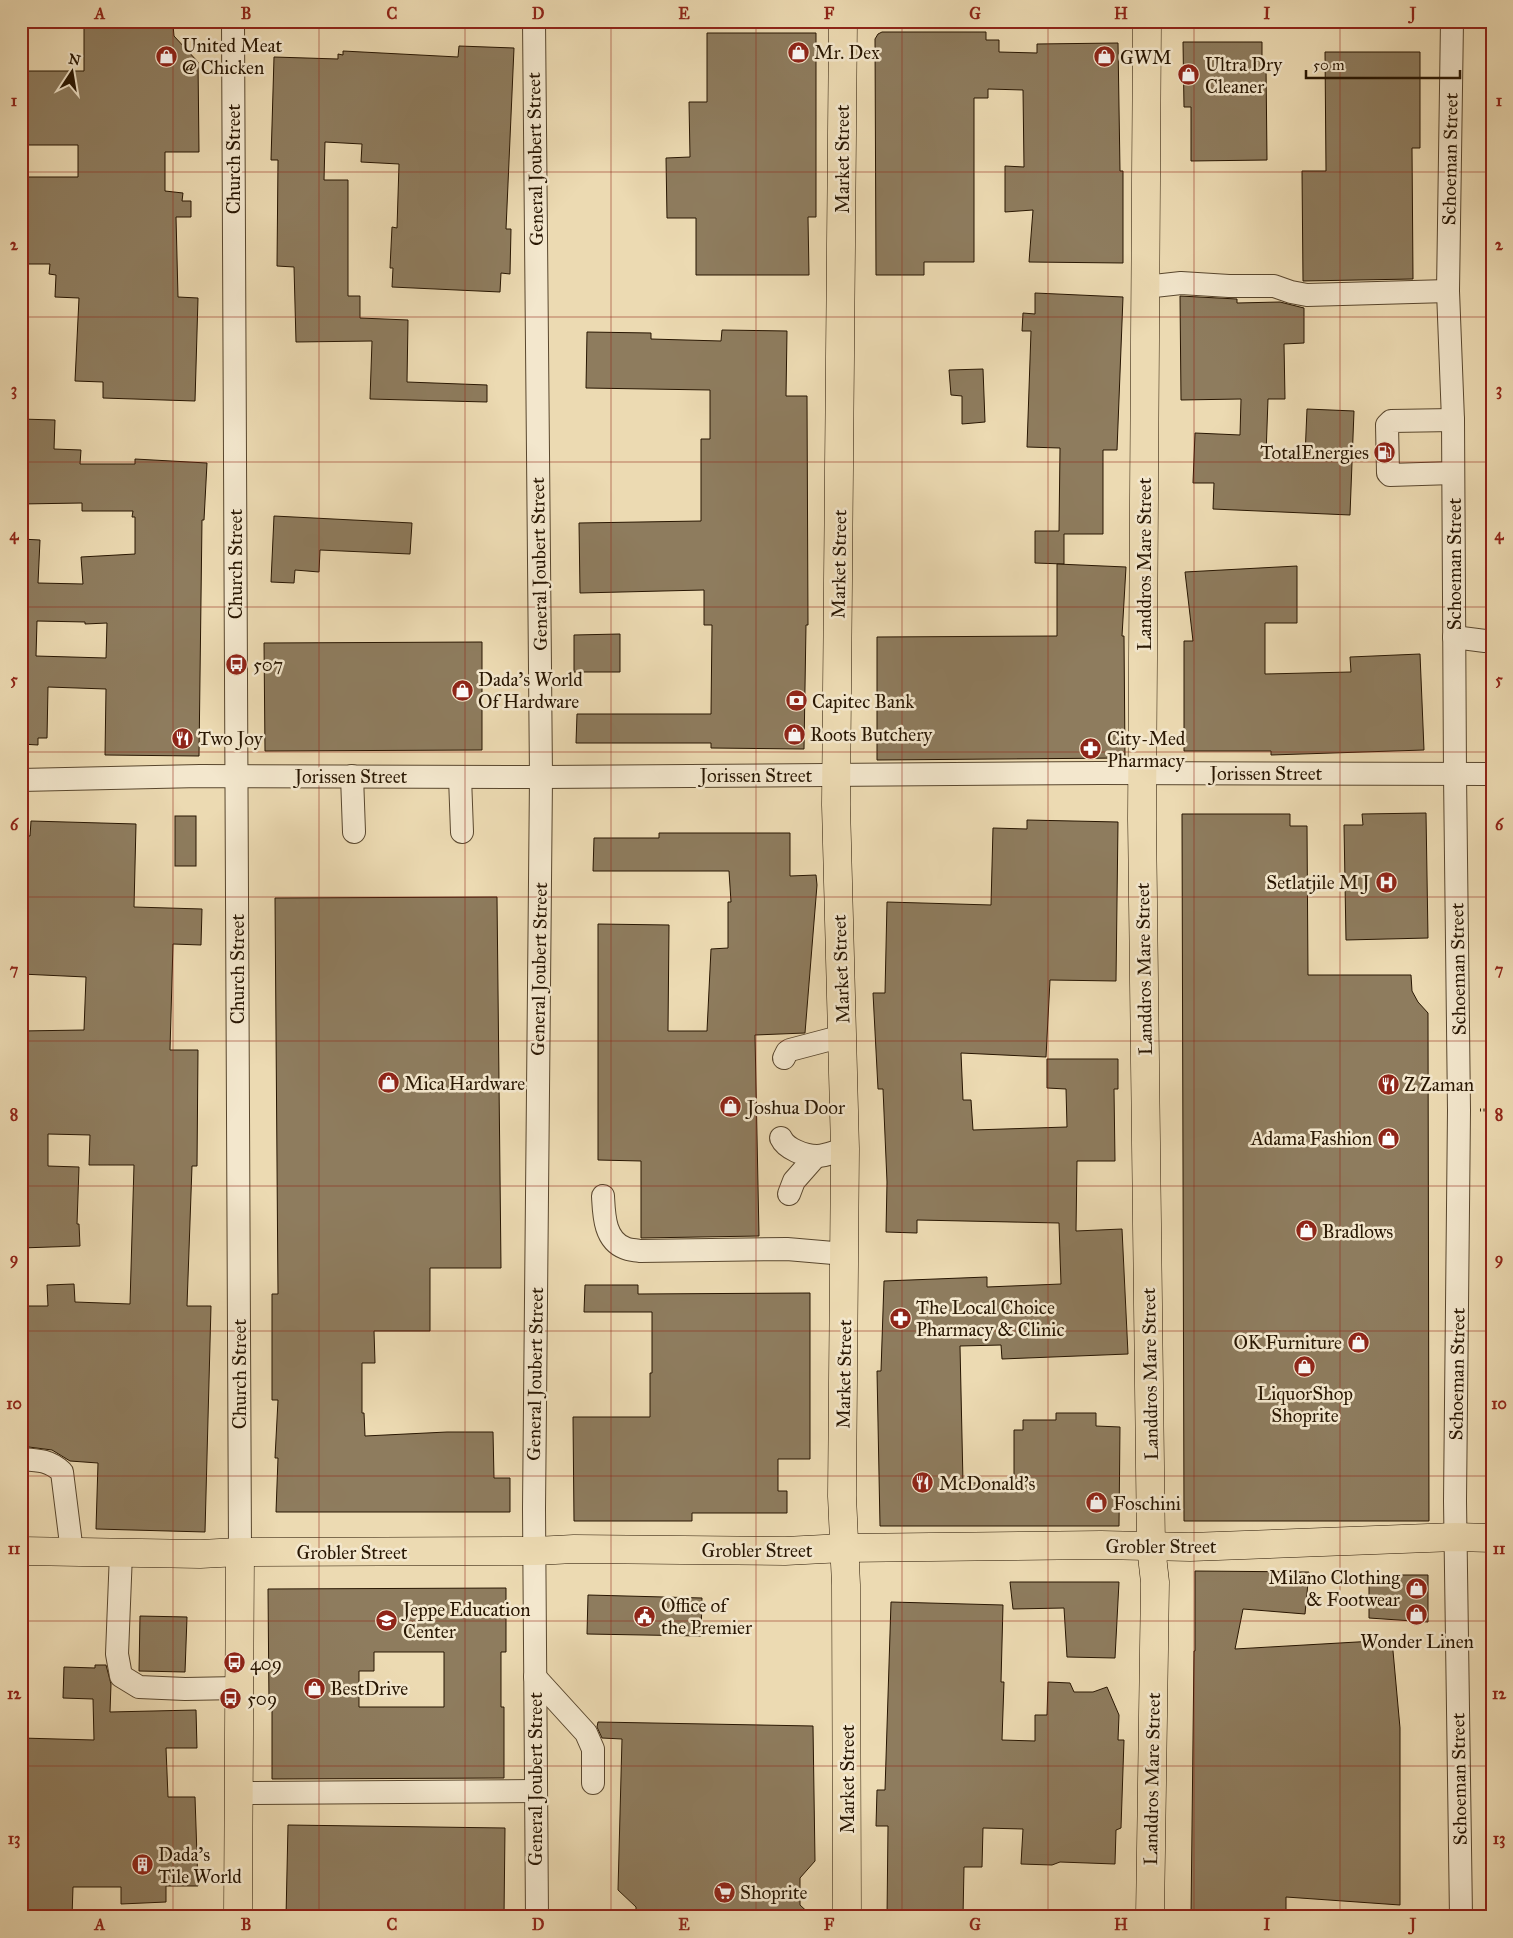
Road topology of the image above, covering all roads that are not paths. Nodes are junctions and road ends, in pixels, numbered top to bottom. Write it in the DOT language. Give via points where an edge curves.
graph roads {
  1 [pos="233,21"];
  2 [pos="534,21"];
  3 [pos="843,21"];
  4 [pos="1147,21"];
  5 [pos="1452,21"];
  6 [pos="1145,287"];
  7 [pos="1448,291"];
  8 [pos="1453,420"];
  9 [pos="1453,473"];
  10 [pos="1454,637"];
  11 [pos="1486,640"];
  12 [pos="1143,773"];
  13 [pos="836,774"];
  14 [pos="1455,774"];
  15 [pos="1492,774"];
  16 [pos="236,776"];
  17 [pos="352,776"];
  18 [pos="460,776"];
  19 [pos="541,777"];
  20 [pos="21,780"];
  21 [pos="354,832"];
  22 [pos="462,832"];
  23 [pos="843,1036"];
  24 [pos="784,1058"];
  25 [pos="781,1138"];
  26 [pos="845,1149"];
  27 [pos="816,1156"];
  28 [pos="789,1194"];
  29 [pos="603,1196"];
  30 [pos="845,1254"];
  31 [pos="21,1459"];
  32 [pos="1456,1537"];
  33 [pos="1492,1538"];
  34 [pos="1151,1547"];
  35 [pos="844,1548"];
  36 [pos="21,1551"];
  37 [pos="535,1551"];
  38 [pos="72,1552"];
  39 [pos="240,1552"];
  40 [pos="121,1553"];
  41 [pos="535,1677"];
  42 [pos="238,1688"];
  43 [pos="594,1783"];
  44 [pos="535,1791"];
  45 [pos="238,1793"];
  46 [pos="238,1917"];
  47 [pos="537,1917"];
  48 [pos="847,1917"];
  49 [pos="1150,1917"];
  50 [pos="1461,1917"];
  1 -- 16 [label="street, Church Street"];
  2 -- 19 [label="street, General Joubert Street"];
  3 -- 13 [label="main road, Market Street"];
  4 -- 6 [label="main road, Landdros Mare Street"];
  5 -- 7 [label="street, Schoeman Street"];
  6 -- 7 [label="street" via="1181,283 1274,286 1307,295"];
  6 -- 12 [label="main road, Landdros Mare Street"];
  7 -- 8 [label="street, Schoeman Street"];
  8 -- 9 [label="street, Schoeman Street"];
  8 -- 9 [label="street" via="1391,421 1387,425 1390,475"];
  9 -- 10 [label="street, Schoeman Street"];
  10 -- 11 [label="street"];
  10 -- 14 [label="street, Schoeman Street"];
  12 -- 13 [label="street, Jorissen Street"];
  12 -- 14 [label="street, Jorissen Street"];
  12 -- 34 [label="main road, Landdros Mare Street"];
  13 -- 19 [label="street, Jorissen Street"];
  13 -- 23 [label="main road, Market Street"];
  14 -- 15 [label="street, Jorissen Street"];
  14 -- 32 [label="street, Schoeman Street" via="1460,1110"];
  16 -- 17 [label="street, Jorissen Street"];
  16 -- 20 [label="street, Jorissen Street"];
  16 -- 39 [label="street, Church Street"];
  17 -- 18 [label="street, Jorissen Street"];
  17 -- 21 [label="street"];
  18 -- 19 [label="street, Jorissen Street"];
  18 -- 22 [label="street"];
  19 -- 37 [label="street, General Joubert Street"];
  23 -- 24 [label="street" via="790,1050"];
  23 -- 26 [label="main road, Market Street"];
  25 -- 27 [label="street" via="794,1150"];
  26 -- 27 [label="street"];
  26 -- 30 [label="main road, Market Street"];
  27 -- 28 [label="street" via="794,1181"];
  29 -- 30 [label="street" via="605,1223 616,1243 625,1248 640,1251 787,1249"];
  30 -- 35 [label="main road, Market Street"];
  31 -- 38 [label="street" via="41,1460 62,1472"];
  32 -- 33 [label="main road, Grobler Street"];
  32 -- 34 [label="main road, Grobler Street"];
  32 -- 50 [label="street, Schoeman Street"];
  34 -- 35 [label="main road, Grobler Street"];
  34 -- 49 [label="main road, Landdros Mare Street" via="1155,1582"];
  35 -- 37 [label="main road, Grobler Street"];
  35 -- 48 [label="main road, Market Street"];
  36 -- 38 [label="main road, Grobler Street"];
  37 -- 39 [label="main road, Grobler Street"];
  37 -- 41 [label="street, General Joubert Street"];
  38 -- 40 [label="main road, Grobler Street"];
  39 -- 40 [label="main road, Grobler Street"];
  39 -- 42 [label="main road, Church Street"];
  40 -- 42 [label="street" via="117,1654 121,1676 139,1687"];
  41 -- 43 [label="street" via="586,1733 593,1749"];
  41 -- 44 [label="street, General Joubert Street"];
  42 -- 45 [label="main road, Church Street"];
  44 -- 45 [label="street"];
  44 -- 47 [label="street, General Joubert Street"];
  45 -- 46 [label="main road, Church Street"];
}
